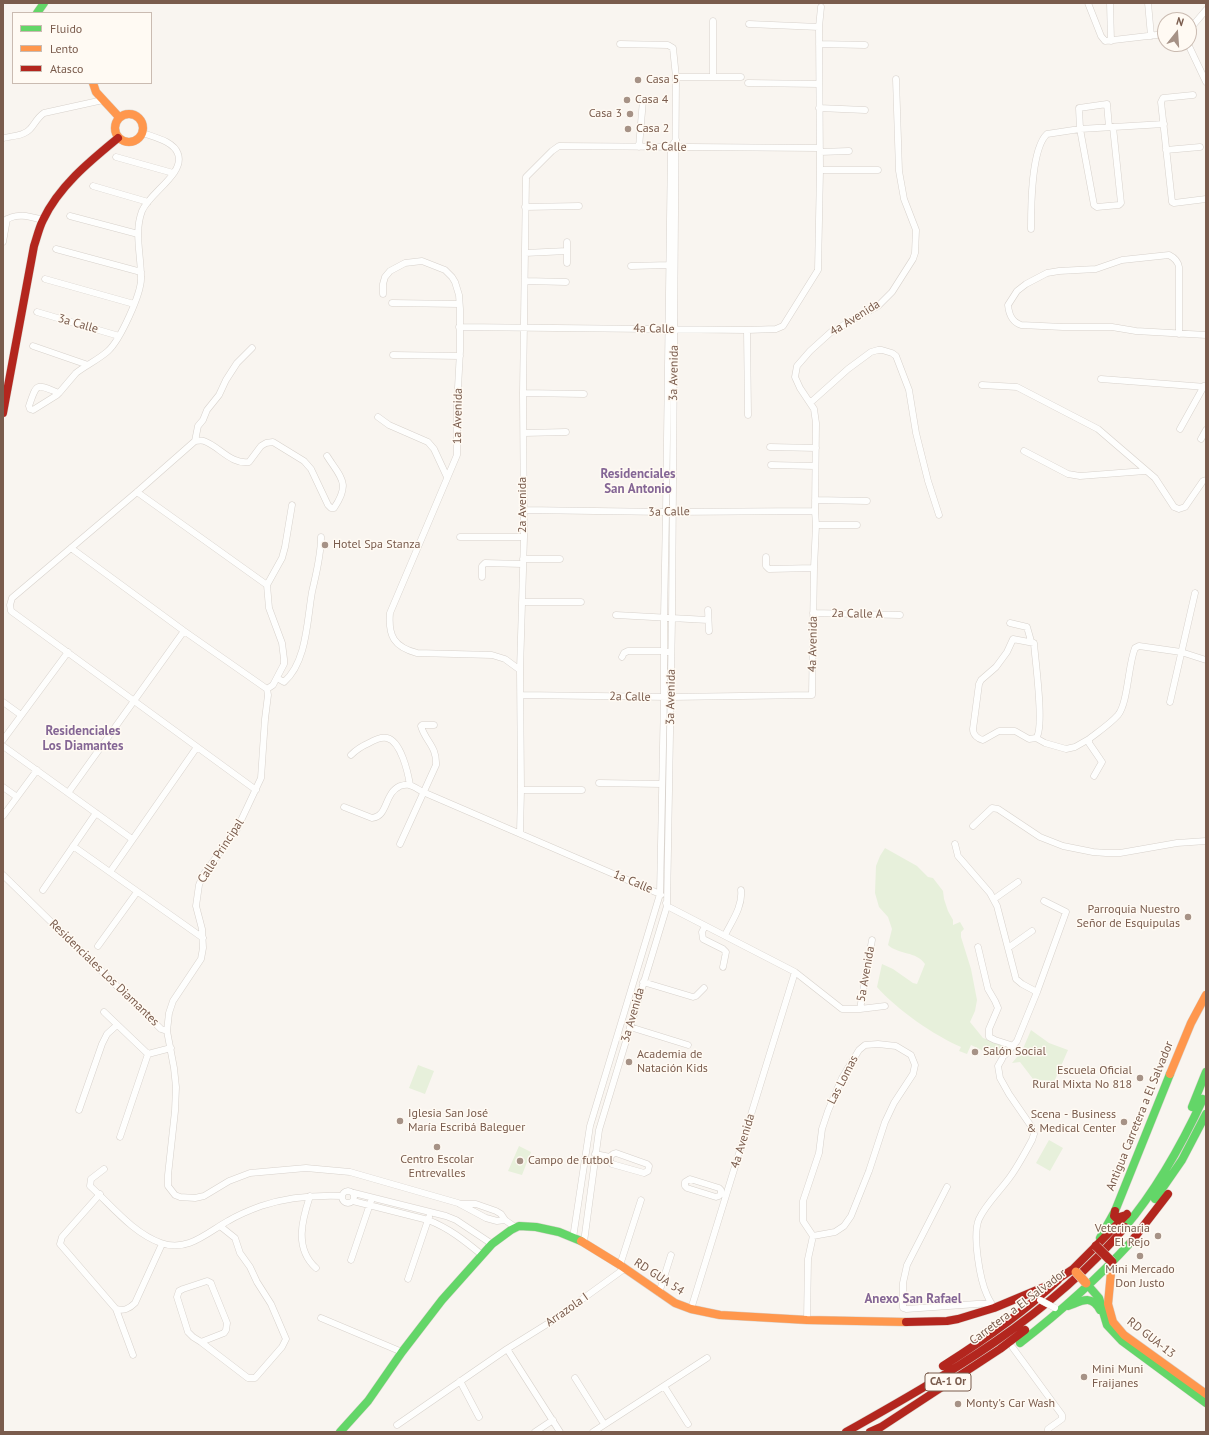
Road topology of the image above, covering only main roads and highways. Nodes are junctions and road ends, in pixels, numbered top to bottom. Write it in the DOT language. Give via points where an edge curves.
graph roads {
  1 [pos="44,3"];
  2 [pos="38,12"];
  3 [pos="93,84"];
  4 [pos="119,117"];
  5 [pos="118,138"];
  6 [pos="3,414"];
  7 [pos="1206,995"];
  8 [pos="1206,1072"];
  9 [pos="1203,1099"];
  10 [pos="1206,1114"];
  11 [pos="1186,1120"];
  12 [pos="1205,1126"];
  13 [pos="1185,1145"];
  14 [pos="1178,1158"];
  15 [pos="1159,1170"];
  16 [pos="1179,1172"];
  17 [pos="1115,1211"];
  18 [pos="1126,1215"];
  19 [pos="1096,1246"];
  20 [pos="1112,1262"];
  21 [pos="1075,1270"];
  22 [pos="1058,1280"];
  23 [pos="1087,1284"];
  24 [pos="1059,1309"];
  25 [pos="1107,1325"];
  26 [pos="1206,1394"];
  27 [pos="1206,1403"];
  28 [pos="875,1416"];
  29 [pos="881,1427"];
  30 [pos="340,1432"];
  31 [pos="846,1432"];
  32 [pos="870,1432"];
  1 -- 2 [label="main road"];
  3 -- 4 [label="main road" via="96,92"];
  4 -- 5 [label="main road" via="114,127"];
  4 -- 5 [label="main road" via="129,114 139,118 143,133 134,142 123,142"];
  5 -- 6 [label="main road" via="72,180 43,220 34,246"];
  7 -- 17 [label="main road, Antigua Carretera a El Salvador" via="1190,1023"];
  8 -- 11 [label="main road"];
  9 -- 13 [label="main road, Carretera a El Salvador / CA-1 Or"];
  10 -- 13 [label="main road, Carretera a El Salvador / CA-1 Or"];
  11 -- 13 [label="main road"];
  11 -- 15 [label="main road"];
  12 -- 13 [label="main road"];
  12 -- 16 [label="main road"];
  13 -- 14 [label="main road, Carretera a El Salvador / CA-1 Or"];
  14 -- 15 [label="main road"];
  14 -- 16 [label="main road"];
  14 -- 28 [label="main road, Carretera a El Salvador / CA-1 Or" via="1120,1232 1059,1294 976,1354"];
  14 -- 29 [label="main road, Carretera a El Salvador / CA-1 Or" via="1154,1201 1126,1236 1065,1298 1000,1349"];
  15 -- 18 [label="main road, RD GUA 54"];
  16 -- 20 [label="main road" via="1166,1197"];
  17 -- 18 [label="main road" via="1116,1218"];
  17 -- 19 [label="main road, Antigua Carretera a El Salvador"];
  18 -- 19 [label="main road, RD GUA 54"];
  19 -- 20 [label="main road, bridge"];
  19 -- 21 [label="main road, RD GUA 54"];
  20 -- 23 [label="main road"];
  20 -- 26 [label="main road, RD GUA-13" via="1108,1304 1113,1322 1124,1335"];
  21 -- 22 [label="main road, RD GUA 54"];
  21 -- 23 [label="main road, RD GUA-13, bridge"];
  22 -- 28 [label="main road" via="1040,1299 997,1331 931,1374"];
  22 -- 30 [label="main road, RD GUA 54" via="1022,1296 947,1321 894,1322 725,1316 675,1303 584,1242 559,1232 519,1226 492,1244 442,1300 368,1401"];
  23 -- 24 [label="main road"];
  23 -- 25 [label="main road, RD GUA-13" via="1099,1298"];
  24 -- 25 [label="main road" via="1092,1300"];
  24 -- 29 [label="main road" via="1013,1348 930,1402"];
  25 -- 27 [label="main road, RD GUA-13" via="1122,1341"];
  28 -- 31 [label="main road, Carretera a El Salvador / CA-1 Or"];
  29 -- 32 [label="main road, Carretera a El Salvador / CA-1 Or"];
}
